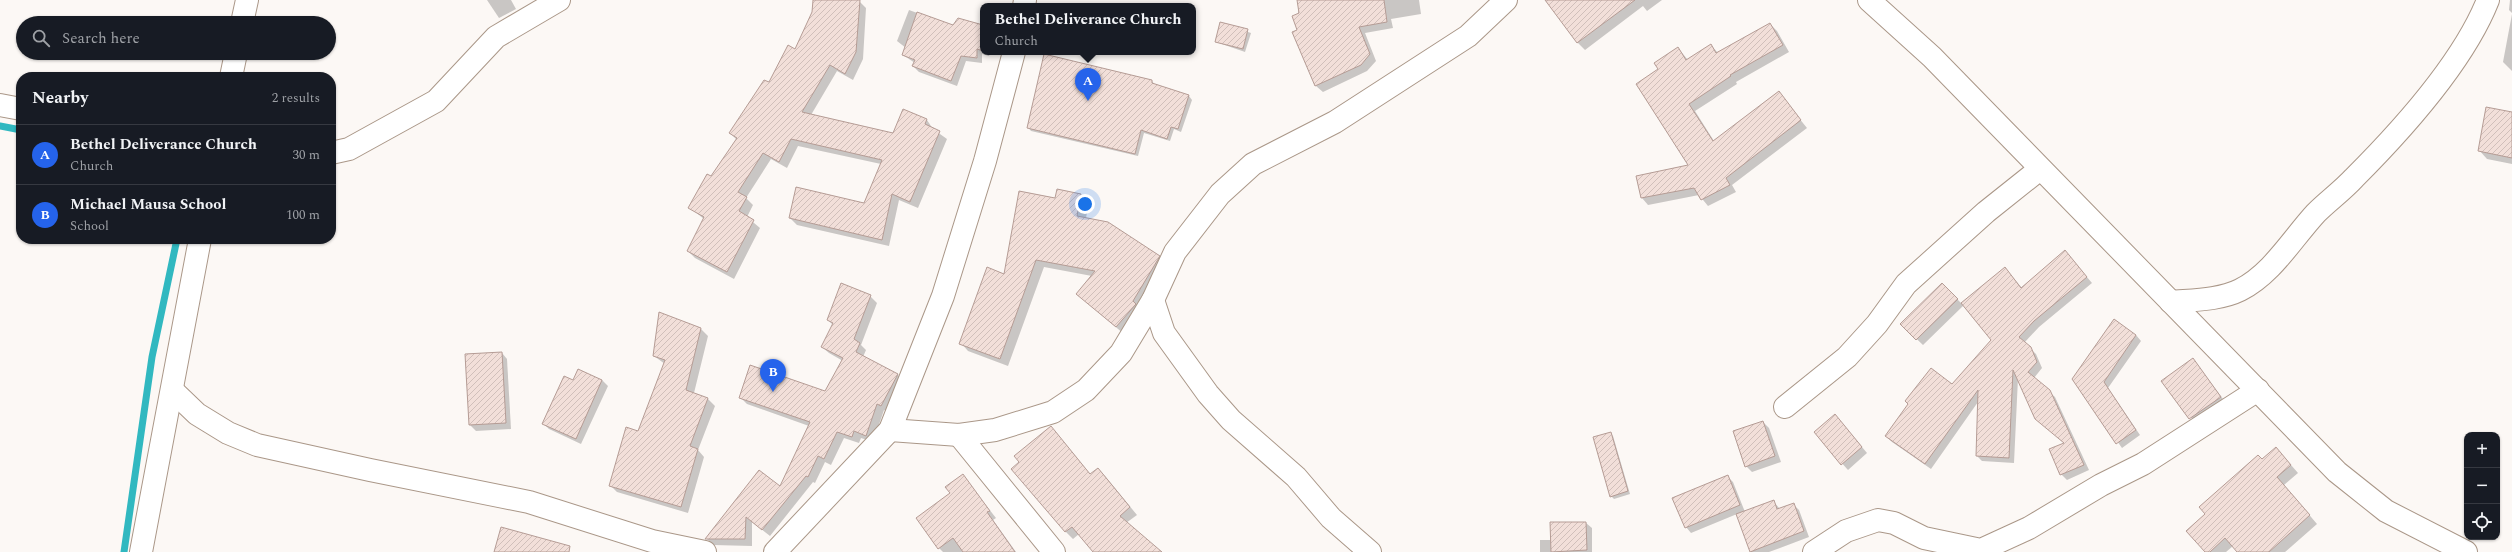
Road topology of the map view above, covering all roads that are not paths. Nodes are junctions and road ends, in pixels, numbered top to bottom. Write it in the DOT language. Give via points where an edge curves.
graph roads {
  1 [pos="247,0"];
  2 [pos="559,0"];
  3 [pos="1506,0"];
  4 [pos="1869,0"];
  5 [pos="2488,0"];
  6 [pos="244,16"];
  7 [pos="1013,55"];
  8 [pos="235,60"];
  9 [pos="232,72"];
  10 [pos="0,105"];
  11 [pos="16,108"];
  12 [pos="336,152"];
  13 [pos="2040,169"];
  14 [pos="199,244"];
  15 [pos="1153,300"];
  16 [pos="2171,302"];
  17 [pos="2258,390"];
  18 [pos="173,391"];
  19 [pos="1785,407"];
  20 [pos="890,430"];
  21 [pos="959,434"];
  22 [pos="1981,551"];
  23 [pos="141,552"];
  24 [pos="705,552"];
  25 [pos="775,552"];
  26 [pos="1054,552"];
  27 [pos="1370,552"];
  28 [pos="1814,552"];
  29 [pos="2466,552"];
  1 -- 6 [label="street"];
  2 -- 12 [label="street" via="496,37 436,101 349,148"];
  3 -- 15 [label="street" via="1468,36 1334,122 1253,164 1220,194 1175,252"];
  4 -- 13 [label="street" via="1932,57"];
  5 -- 16 [label="street" via="2480,22 2446,73 2354,179 2317,213 2266,272 2239,290 2200,299"];
  7 -- 20 [label="street" via="985,161 943,296"];
  8 -- 9 [label="street"];
  10 -- 11 [label="street"];
  13 -- 16 [label="street"];
  13 -- 19 [label="street" via="1986,212 1906,284 1877,324 1847,357"];
  14 -- 18 [label="street"];
  15 -- 21 [label="street" via="1121,353 1086,390 1053,412 995,430"];
  15 -- 27 [label="street" via="1164,333 1208,394 1231,420 1296,477 1332,518"];
  16 -- 17 [label="street"];
  17 -- 22 [label="street" via="2143,464 2101,485 2029,528"];
  17 -- 29 [label="street" via="2337,472 2386,511"];
  18 -- 23 [label="street"];
  18 -- 24 [label="street" via="197,414 228,433 257,445 529,502 652,541"];
  20 -- 21 [label="street"];
  20 -- 25 [label="street"];
  21 -- 26 [label="street"];
  22 -- 28 [label="street" via="1924,538 1894,523 1878,520 1846,531"];
}
